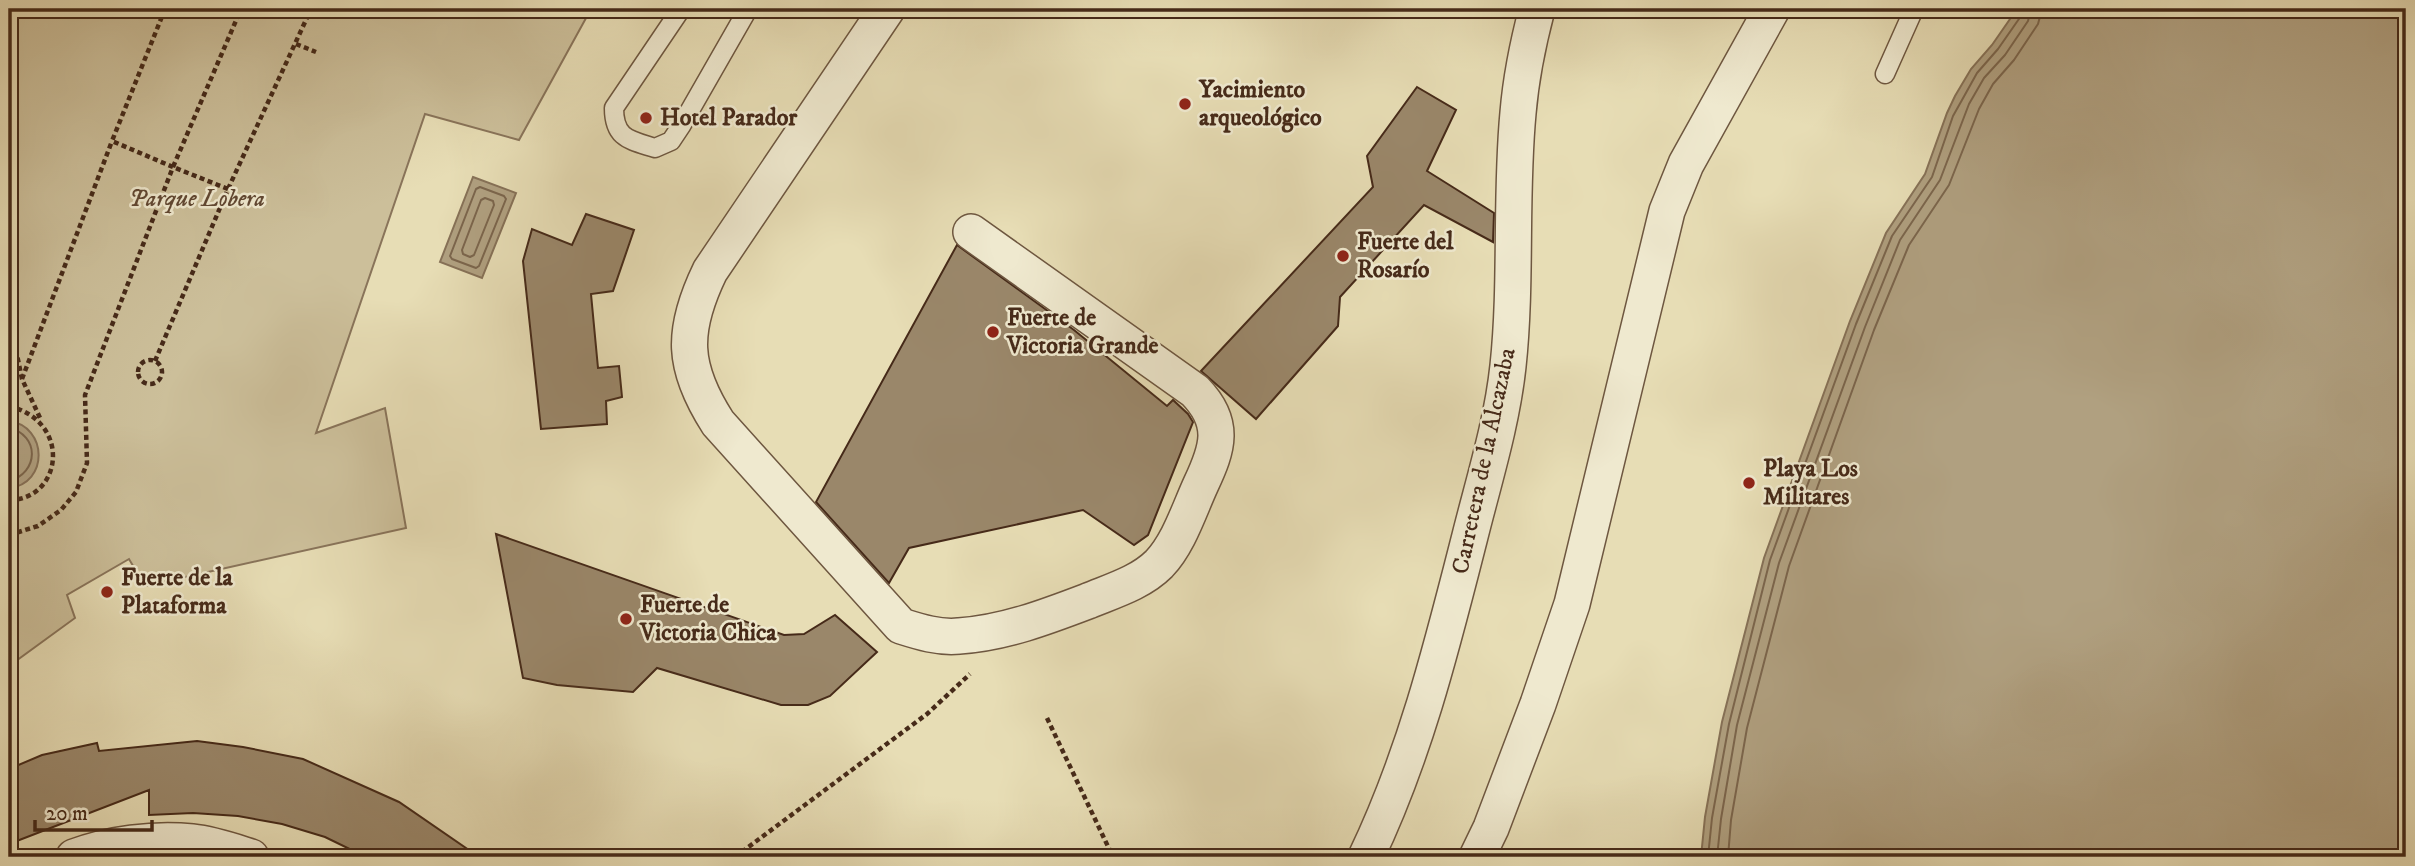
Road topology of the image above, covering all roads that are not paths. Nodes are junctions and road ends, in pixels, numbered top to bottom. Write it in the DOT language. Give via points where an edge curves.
graph roads {
  1 [pos="681,9"];
  2 [pos="748,9"];
  3 [pos="887,9"];
  4 [pos="1537,9"];
  5 [pos="1772,9"];
  6 [pos="1914,9"];
  7 [pos="1885,74"];
  8 [pos="971,232"];
  9 [pos="74,857"];
  10 [pos="251,857"];
  11 [pos="1366,857"];
  12 [pos="1477,857"];
  1 -- 2 [label="lane" via="614,108 614,124 624,138 655,148 671,141"];
  3 -- 8 [label="street" via="710,271 696,300 689,339 694,377 718,424 901,626 927,634 958,636 1027,624 1129,585 1158,564 1175,540 1216,444 1212,414 1195,391"];
  4 -- 11 [label="street, Carretera de la Alcazaba" via="1525,55 1518,115 1513,309 1492,450 1432,686"];
  5 -- 12 [label="street" via="1686,164 1667,211 1572,604"];
  6 -- 7 [label="lane"];
  9 -- 10 [label="street" via="121,845 193,842"];
}
